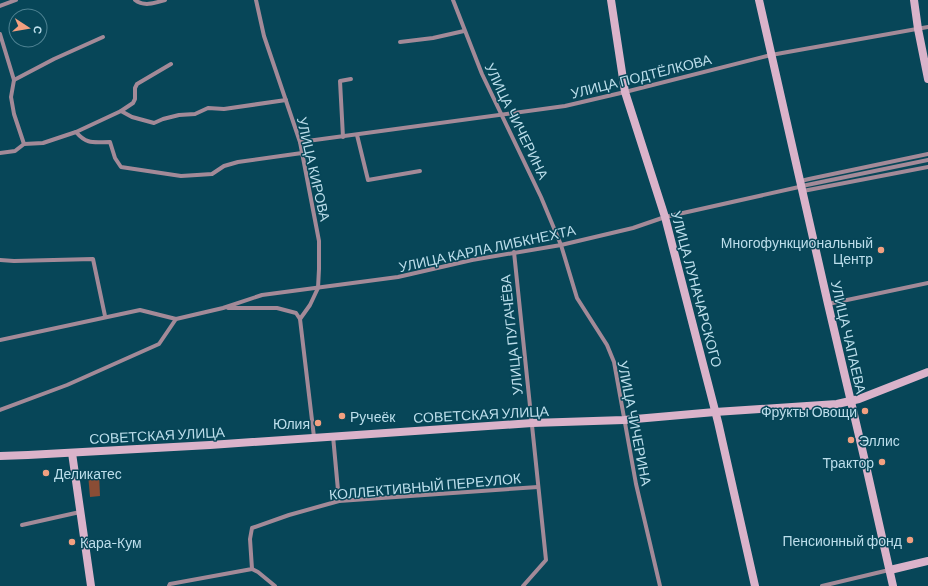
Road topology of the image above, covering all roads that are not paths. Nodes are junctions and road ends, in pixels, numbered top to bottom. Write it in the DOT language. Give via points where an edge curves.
graph roads {
  1 [pos="16,0"];
  2 [pos="135,0"];
  3 [pos="165,0"];
  4 [pos="256,0"];
  5 [pos="453,0"];
  6 [pos="611,0"];
  7 [pos="759,0"];
  8 [pos="914,0"];
  9 [pos="0,6"];
  10 [pos="928,27"];
  11 [pos="918,29"];
  12 [pos="464,31"];
  13 [pos="0,34"];
  14 [pos="103,37"];
  15 [pos="400,42"];
  16 [pos="771,55"];
  17 [pos="171,64"];
  18 [pos="928,78"];
  19 [pos="351,79"];
  20 [pos="14,80"];
  21 [pos="625,92"];
  22 [pos="286,100"];
  23 [pos="121,111"];
  24 [pos="500,115"];
  25 [pos="76,132"];
  26 [pos="357,134"];
  27 [pos="343,137"];
  28 [pos="300,142"];
  29 [pos="24,144"];
  30 [pos="302,152"];
  31 [pos="0,153"];
  32 [pos="928,154"];
  33 [pos="928,160"];
  34 [pos="928,167"];
  35 [pos="420,171"];
  36 [pos="801,186"];
  37 [pos="665,217"];
  38 [pos="561,245"];
  39 [pos="514,252"];
  40 [pos="0,260"];
  41 [pos="928,283"];
  42 [pos="318,288"];
  43 [pos="828,304"];
  44 [pos="223,308"];
  45 [pos="105,316"];
  46 [pos="176,318"];
  47 [pos="300,318"];
  48 [pos="0,340"];
  49 [pos="928,372"];
  50 [pos="851,402"];
  51 [pos="0,410"];
  52 [pos="715,412"];
  53 [pos="624,420"];
  54 [pos="532,423"];
  55 [pos="333,436"];
  56 [pos="314,437"];
  57 [pos="72,453"];
  58 [pos="2,458"];
  59 [pos="538,487"];
  60 [pos="339,501"];
  61 [pos="80,512"];
  62 [pos="22,525"];
  63 [pos="928,561"];
  64 [pos="252,569"];
  65 [pos="890,570"];
  66 [pos="91,586"];
  67 [pos="169,586"];
  68 [pos="275,586"];
  69 [pos="523,586"];
  70 [pos="660,586"];
  71 [pos="755,586"];
  72 [pos="822,586"];
  73 [pos="893,586"];
  1 -- 9 [label="street"];
  2 -- 3 [label="street" via="140,4"];
  4 -- 22 [label="street, УЛИЦА КИРОВА" via="264,36"];
  5 -- 12 [label="street, УЛИЦА ЧИЧЕРИНА"];
  6 -- 21 [label="main road, УЛИЦА ЛУНАЧАРСКОГО"];
  7 -- 16 [label="main road, УЛИЦА ЧАПАЕВА"];
  8 -- 11 [label="main road"];
  10 -- 11 [label="street, УЛИЦА ПОДТЁЛКОВА"];
  11 -- 16 [label="street, УЛИЦА ПОДТЁЛКОВА"];
  11 -- 18 [label="main road"];
  12 -- 15 [label="street"];
  12 -- 24 [label="street, УЛИЦА ЧИЧЕРИНА"];
  13 -- 20 [label="street"];
  14 -- 20 [label="street"];
  16 -- 21 [label="street, УЛИЦА ПОДТЁЛКОВА"];
  16 -- 36 [label="main road, УЛИЦА ЧАПАЕВА"];
  17 -- 23 [label="street" via="137,84 134,88 136,99"];
  19 -- 27 [label="street" via="340,81"];
  20 -- 29 [label="street" via="11,97"];
  21 -- 24 [label="street, УЛИЦА ПОДТЁЛКОВА" via="565,106"];
  21 -- 37 [label="main road, УЛИЦА ЛУНАЧАРСКОГО"];
  22 -- 23 [label="street" via="224,109 208,108 195,114 179,114 154,123"];
  22 -- 28 [label="street, УЛИЦА КИРОВА"];
  23 -- 25 [label="street"];
  24 -- 26 [label="street, УЛИЦА ПОДТЁЛКОВА"];
  24 -- 38 [label="street, УЛИЦА ЧИЧЕРИНА" via="541,197"];
  25 -- 29 [label="street" via="43,143"];
  25 -- 30 [label="street" via="89,142 110,142 114,158 121,167 181,176 212,174 224,166 238,162"];
  26 -- 27 [label="street, УЛИЦА ПОДТЁЛКОВА"];
  26 -- 35 [label="street" via="368,180"];
  27 -- 28 [label="street, УЛИЦА ПОДТЁЛКОВА"];
  28 -- 30 [label="street, УЛИЦА КИРОВА"];
  29 -- 31 [label="street" via="15,151"];
  30 -- 42 [label="street, УЛИЦА КИРОВА" via="319,241"];
  32 -- 36 [label="street, УЛИЦА КАРЛА ЛИБКНЕХТА"];
  33 -- 36 [label="street, УЛИЦА КАРЛА ЛИБКНЕХТА"];
  34 -- 36 [label="street, УЛИЦА КАРЛА ЛИБКНЕХТА"];
  36 -- 37 [label="street, УЛИЦА КАРЛА ЛИБКНЕХТА"];
  36 -- 43 [label="main road, УЛИЦА ЧАПАЕВА"];
  37 -- 38 [label="street, УЛИЦА КАРЛА ЛИБКНЕХТА" via="632,228"];
  37 -- 52 [label="main road, УЛИЦА ЛУНАЧАРСКОГО"];
  38 -- 39 [label="street, УЛИЦА КАРЛА ЛИБКНЕХТА"];
  38 -- 53 [label="street, УЛИЦА ЧИЧЕРИНА" via="577,298 614,362"];
  39 -- 42 [label="street, УЛИЦА КАРЛА ЛИБКНЕХТА" via="398,278"];
  39 -- 54 [label="street, УЛИЦА ПУГАЧЁВА"];
  40 -- 45 [label="street" via="93,259"];
  41 -- 43 [label="street"];
  42 -- 44 [label="street, УЛИЦА КАРЛА ЛИБКНЕХТА" via="262,295"];
  42 -- 47 [label="street, УЛИЦА КИРОВА"];
  43 -- 50 [label="main road, УЛИЦА ЧАПАЕВА"];
  44 -- 46 [label="street, УЛИЦА КАРЛА ЛИБКНЕХТА"];
  44 -- 47 [label="street" via="277,308 296,313"];
  45 -- 46 [label="street, УЛИЦА КАРЛА ЛИБКНЕХТА" via="140,310"];
  45 -- 48 [label="street, УЛИЦА КАРЛА ЛИБКНЕХТА"];
  46 -- 51 [label="street" via="159,344 67,385"];
  47 -- 56 [label="street"];
  49 -- 50 [label="main road, СОВЕТСКАЯ УЛИЦА"];
  50 -- 52 [label="main road, СОВЕТСКАЯ УЛИЦА"];
  50 -- 65 [label="main road, УЛИЦА ЧАПАЕВА"];
  52 -- 53 [label="main road, СОВЕТСКАЯ УЛИЦА"];
  52 -- 71 [label="main road, УЛИЦА ЛУНАЧАРСКОГО"];
  53 -- 54 [label="main road, СОВЕТСКАЯ УЛИЦА"];
  53 -- 70 [label="street, УЛИЦА ЧИЧЕРИНА"];
  54 -- 55 [label="main road, СОВЕТСКАЯ УЛИЦА"];
  54 -- 59 [label="street, УЛИЦА ПУГАЧЁВА"];
  55 -- 56 [label="main road, СОВЕТСКАЯ УЛИЦА"];
  55 -- 60 [label="street"];
  56 -- 57 [label="main road, СОВЕТСКАЯ УЛИЦА"];
  57 -- 58 [label="main road, СОВЕТСКАЯ УЛИЦА"];
  57 -- 61 [label="main road"];
  59 -- 60 [label="street, КОЛЛЕКТИВНЫЙ ПЕРЕУЛОК"];
  59 -- 69 [label="street, УЛИЦА ПУГАЧЁВА" via="546,560"];
  60 -- 64 [label="street, КОЛЛЕКТИВНЫЙ ПЕРЕУЛОК" via="289,514 252,528"];
  61 -- 62 [label="street"];
  61 -- 66 [label="main road"];
  63 -- 65 [label="main road"];
  64 -- 67 [label="street"];
  64 -- 68 [label="street"];
  65 -- 72 [label="street"];
  65 -- 73 [label="main road, УЛИЦА ЧАПАЕВА"];
}
